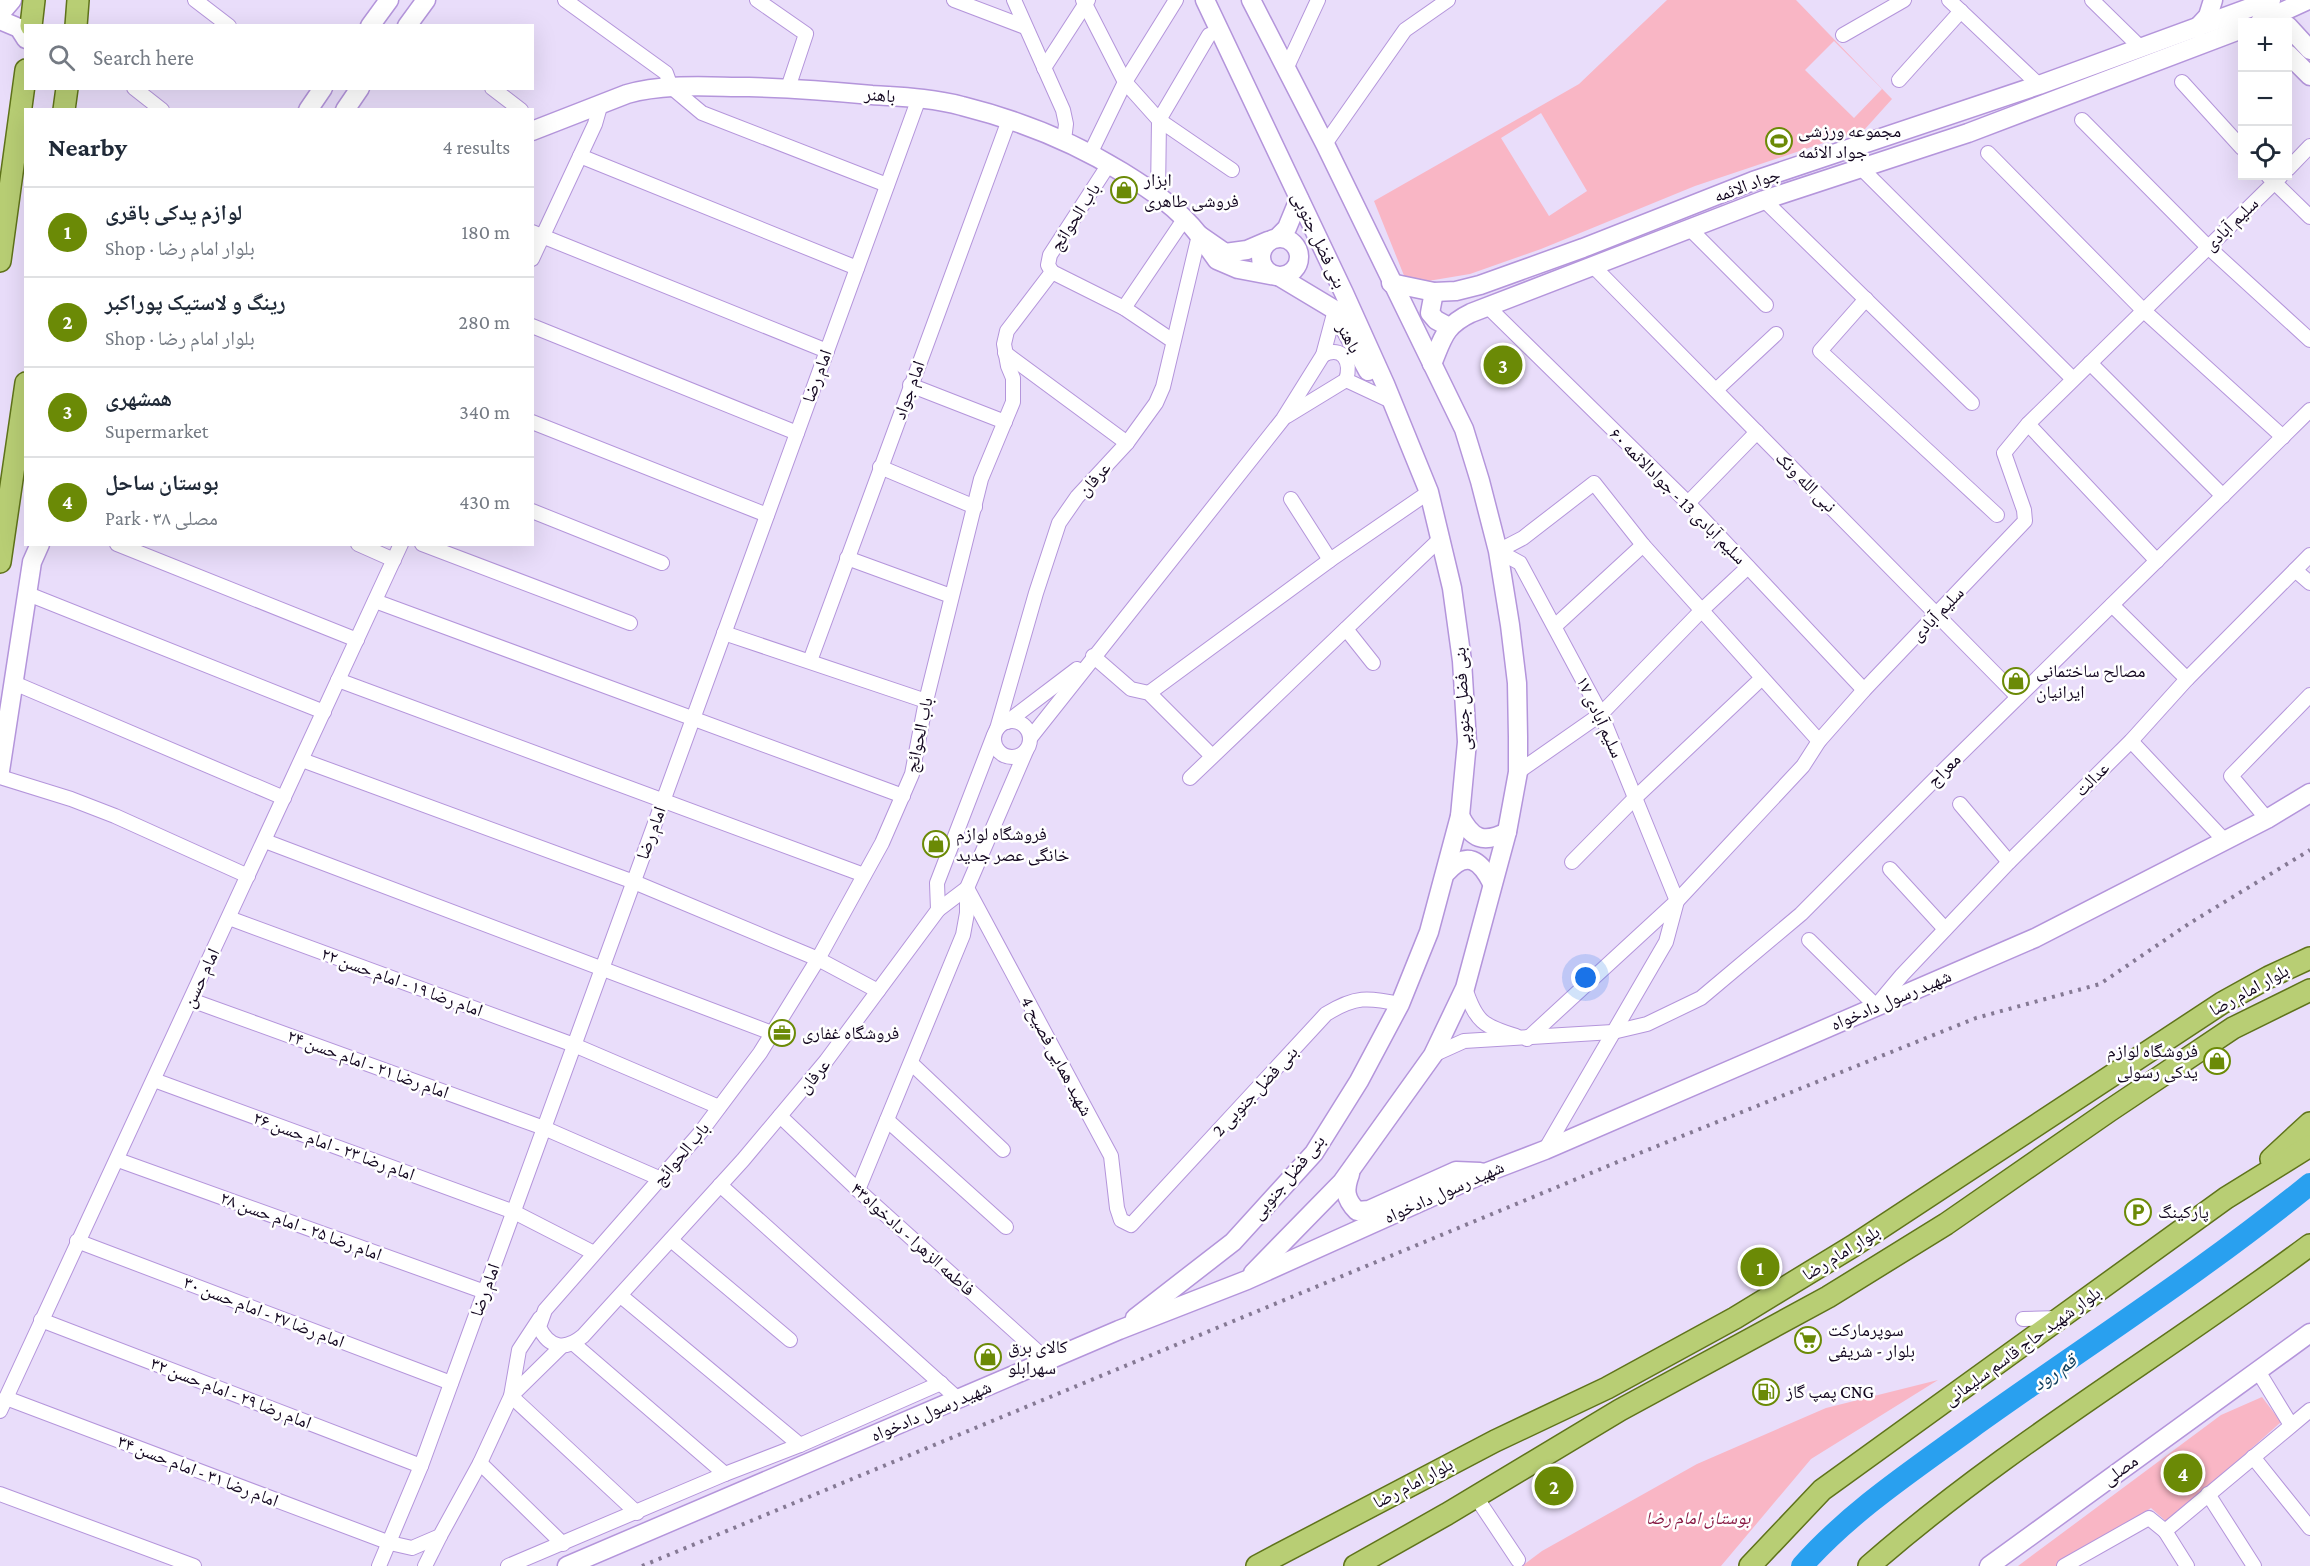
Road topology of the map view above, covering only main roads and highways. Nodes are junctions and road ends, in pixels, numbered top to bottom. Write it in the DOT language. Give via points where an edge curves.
graph roads {
  1 [pos="34,0"];
  2 [pos="78,0"];
  3 [pos="31,24"];
  4 [pos="75,24"];
  5 [pos="24,85"];
  6 [pos="67,90"];
  7 [pos="64,108"];
  8 [pos="0,261"];
  9 [pos="24,396"];
  10 [pos="0,562"];
  11 [pos="2310,958"];
  12 [pos="2310,990"];
  13 [pos="2310,1123"];
  14 [pos="2310,1146"];
  15 [pos="2235,1192"];
  16 [pos="2310,1245"];
  17 [pos="1257,1566"];
  18 [pos="1355,1566"];
  19 [pos="1750,1566"];
  20 [pos="1869,1566"];
  1 -- 3 [label="main road"];
  2 -- 4 [label="main road"];
  5 -- 8 [label="main road"];
  6 -- 7 [label="main road"];
  9 -- 10 [label="main road"];
  11 -- 17 [label="main road, بلوار امام رضا" via="2222,1003 1853,1246 1735,1318 1607,1388 1495,1441"];
  12 -- 18 [label="main road, بلوار امام رضا" via="2233,1028 1946,1224 1828,1297 1620,1410"];
  13 -- 15 [label="main road"];
  14 -- 15 [label="main road, بلوار شهید حاج قاسم سلیمانی"];
  15 -- 19 [label="main road, بلوار شهید حاج قاسم سلیمانی" via="1822,1490"];
  16 -- 20 [label="main road" via="2232,1303 1994,1464"];
}
